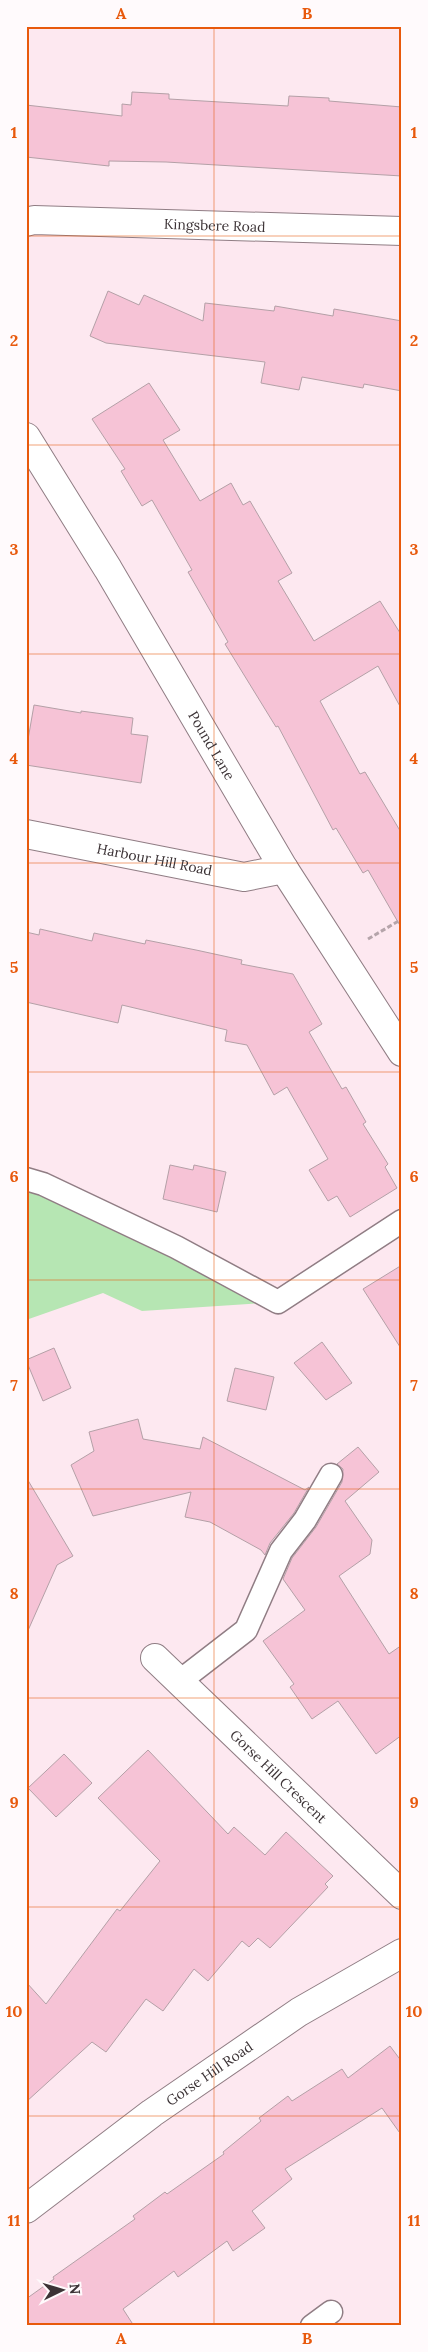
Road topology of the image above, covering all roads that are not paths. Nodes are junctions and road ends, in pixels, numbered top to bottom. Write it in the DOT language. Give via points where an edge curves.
graph roads {
  1 [pos="26,222"];
  2 [pos="402,231"];
  3 [pos="26,437"];
  4 [pos="26,834"];
  5 [pos="284,869"];
  6 [pos="402,1052"];
  7 [pos="26,1179"];
  8 [pos="402,1221"];
  9 [pos="331,1476"];
  10 [pos="155,1658"];
  11 [pos="180,1681"];
  12 [pos="402,1895"];
  13 [pos="402,1953"];
  14 [pos="26,2209"];
  15 [pos="331,2312"];
  16 [pos="312,2326"];
  1 -- 2 [label="street, Kingsbere Road"];
  3 -- 5 [label="street, Pound Lane" via="108,569"];
  4 -- 5 [label="street, Harbour Hill Road" via="244,877"];
  5 -- 6 [label="street, Pound Lane"];
  7 -- 8 [label="lane" via="176,1247 278,1302"];
  9 -- 11 [label="lane" via="305,1520 281,1551 246,1630"];
  10 -- 11 [label="street, Gorse Hill Crescent"];
  11 -- 12 [label="street, Gorse Hill Crescent"];
  13 -- 14 [label="street, Gorse Hill Road" via="291,2017 152,2113"];
  15 -- 16 [label="lane"];
}
